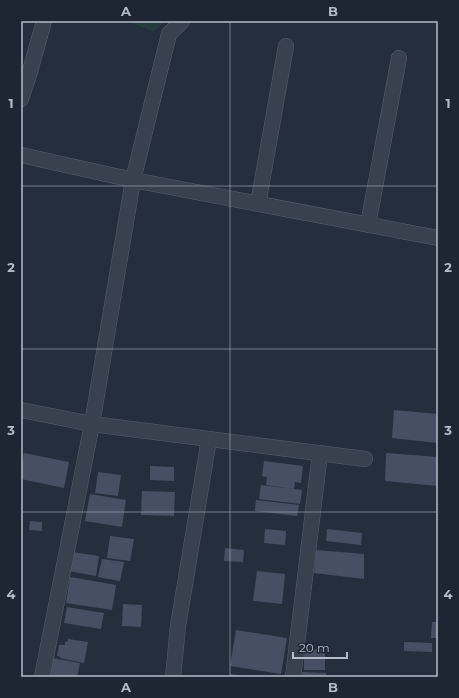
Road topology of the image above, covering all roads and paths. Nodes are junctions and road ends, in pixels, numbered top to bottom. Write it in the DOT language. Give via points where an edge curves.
graph roads {
  1 [pos="44,21"];
  2 [pos="182,21"];
  3 [pos="286,46"];
  4 [pos="399,58"];
  5 [pos="21,99"];
  6 [pos="21,155"];
  7 [pos="133,180"];
  8 [pos="258,204"];
  9 [pos="368,225"];
  10 [pos="438,238"];
  11 [pos="21,410"];
  12 [pos="92,424"];
  13 [pos="209,439"];
  14 [pos="320,453"];
  15 [pos="365,459"];
  16 [pos="42,677"];
  17 [pos="173,677"];
  18 [pos="293,677"];
  1 -- 5 [label="street"];
  2 -- 7 [label="street" via="169,34"];
  3 -- 8 [label="street"];
  4 -- 9 [label="street"];
  6 -- 7 [label="street"];
  7 -- 8 [label="street"];
  7 -- 12 [label="street"];
  8 -- 9 [label="street"];
  9 -- 10 [label="street"];
  11 -- 12 [label="street"];
  12 -- 13 [label="street"];
  12 -- 16 [label="street"];
  13 -- 14 [label="street"];
  13 -- 17 [label="street" via="178,626"];
  14 -- 15 [label="street"];
  14 -- 18 [label="street"];
}
